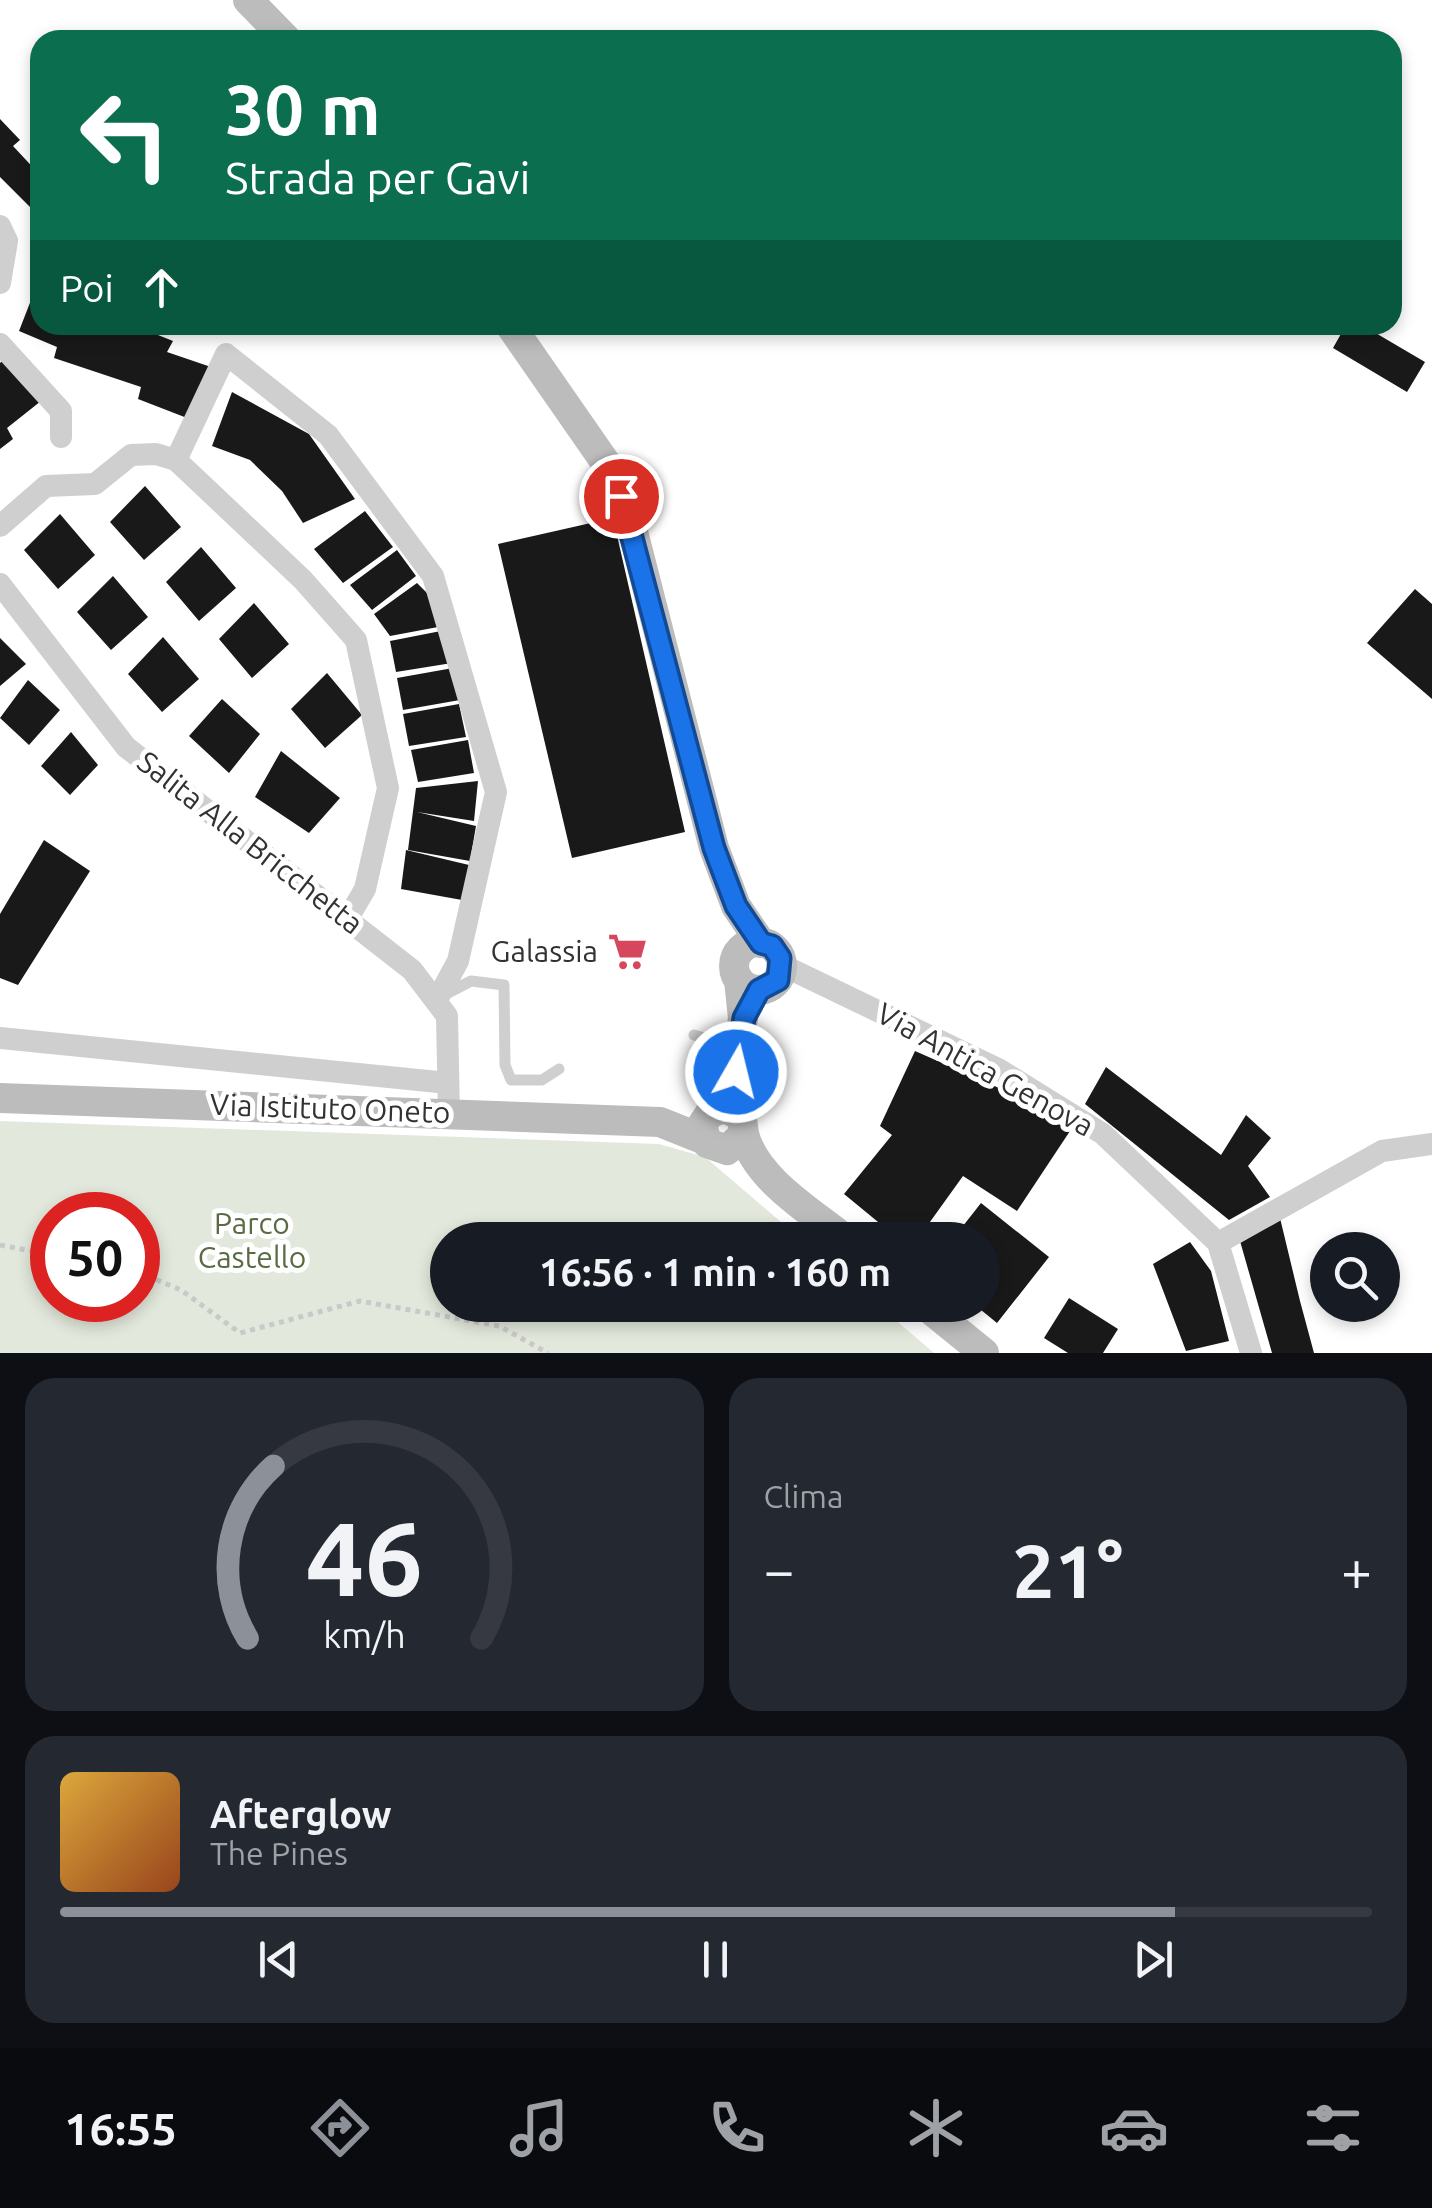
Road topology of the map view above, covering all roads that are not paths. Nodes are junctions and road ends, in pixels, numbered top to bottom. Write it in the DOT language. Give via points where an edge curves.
graph roads {
  1 [pos="248,0"];
  2 [pos="277,30"];
  3 [pos="0,226"];
  4 [pos="0,283"];
  5 [pos="517,335"];
  6 [pos="0,344"];
  7 [pos="61,437"];
  8 [pos="176,460"];
  9 [pos="0,526"];
  10 [pos="0,584"];
  11 [pos="348,918"];
  12 [pos="749,966"];
  13 [pos="782,966"];
  14 [pos="438,998"];
  15 [pos="694,1035"];
  16 [pos="0,1038"];
  17 [pos="740,1046"];
  18 [pos="560,1069"];
  19 [pos="448,1083"];
  20 [pos="0,1098"];
  21 [pos="449,1115"];
  22 [pos="722,1127"];
  23 [pos="1432,1144"];
  24 [pos="824,1222"];
  25 [pos="1218,1242"];
  26 [pos="946,1322"];
  27 [pos="984,1353"];
  28 [pos="1251,1353"];
  1 -- 2 [label="main road"];
  3 -- 4 [label="street" via="7,241"];
  5 -- 12 [label="main road" via="610,469 631,524"];
  6 -- 7 [label="street" via="61,411"];
  8 -- 9 [label="street" via="131,455 95,484 46,486"];
  8 -- 11 [label="street" via="356,640 388,788 364,889"];
  8 -- 14 [label="street" via="226,354 328,434 433,576 496,792 458,961"];
  10 -- 11 [label="street, Salita Alla Bricchetta" via="126,747"];
  11 -- 14 [label="street, Salita Alla Bricchetta"];
  12 -- 13 [label="main road" via="775,983"];
  12 -- 17 [label="main road"];
  13 -- 25 [label="street, Via Antica Genova" via="1000,1070 1103,1134"];
  14 -- 18 [label="lane" via="471,981 504,985 511,1080 542,1080"];
  14 -- 19 [label="street" via="447,1016"];
  15 -- 17 [label="lane"];
  16 -- 19 [label="street"];
  17 -- 22 [label="main road"];
  19 -- 21 [label="street"];
  20 -- 21 [label="main road, Via Istituto Oneto"];
  21 -- 22 [label="main road, Via Istituto Oneto"];
  22 -- 24 [label="main road"];
  23 -- 25 [label="street" via="1382,1150"];
  25 -- 28 [label="street"];
  26 -- 27 [label="main road"];
}
